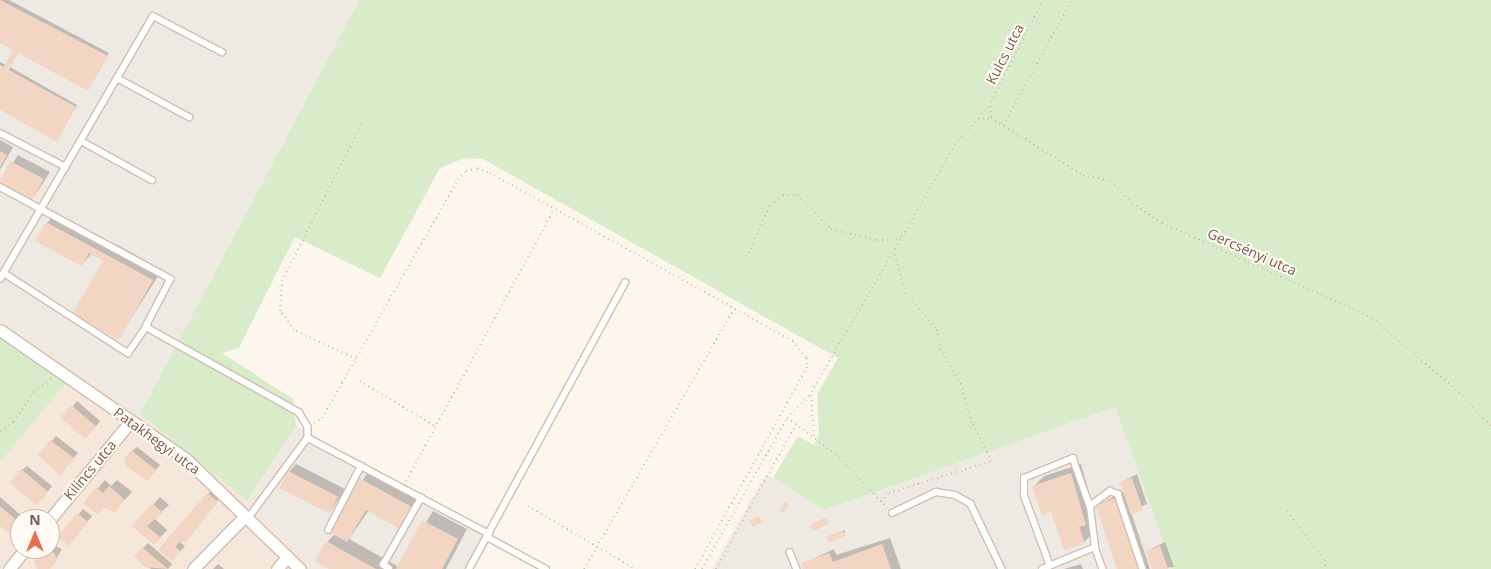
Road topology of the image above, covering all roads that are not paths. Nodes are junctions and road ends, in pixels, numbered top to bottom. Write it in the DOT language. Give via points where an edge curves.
graph roads {
  1 [pos="222,52"];
  2 [pos="119,78"];
  3 [pos="189,117"];
  4 [pos="0,133"];
  5 [pos="83,142"];
  6 [pos="66,167"];
  7 [pos="152,180"];
  8 [pos="0,187"];
  9 [pos="42,210"];
  10 [pos="4,273"];
  11 [pos="0,279"];
  12 [pos="625,283"];
  13 [pos="146,326"];
  14 [pos="0,330"];
  15 [pos="130,422"];
  16 [pos="308,438"];
  17 [pos="361,466"];
  18 [pos="421,498"];
  19 [pos="1090,506"];
  20 [pos="58,509"];
  21 [pos="892,513"];
  22 [pos="247,517"];
  23 [pos="328,530"];
  24 [pos="488,536"];
  25 [pos="1095,547"];
  26 [pos="790,552"];
  27 [pos="287,557"];
  28 [pos="17,559"];
  29 [pos="1050,566"];
  30 [pos="9,569"];
  31 [pos="193,569"];
  32 [pos="277,569"];
  33 [pos="300,569"];
  34 [pos="389,569"];
  35 [pos="469,569"];
  36 [pos="546,569"];
  37 [pos="797,569"];
  38 [pos="1002,569"];
  39 [pos="1042,569"];
  40 [pos="1103,569"];
  41 [pos="1143,569"];
  1 -- 2 [label="lane" via="153,16"];
  2 -- 3 [label="lane"];
  2 -- 5 [label="lane"];
  4 -- 6 [label="lane"];
  5 -- 6 [label="lane"];
  5 -- 7 [label="lane"];
  6 -- 9 [label="lane"];
  8 -- 9 [label="lane"];
  9 -- 10 [label="lane"];
  9 -- 13 [label="lane" via="171,280"];
  10 -- 11 [label="lane"];
  10 -- 13 [label="lane" via="128,353"];
  12 -- 24 [label="lane"];
  13 -- 16 [label="lane" via="299,412 308,427"];
  14 -- 15 [label="street, Patakhegyi utca"];
  15 -- 20 [label="street, Kilincs utca"];
  15 -- 22 [label="street, Patakhegyi utca" via="186,459"];
  16 -- 17 [label="lane"];
  16 -- 22 [label="lane"];
  17 -- 18 [label="lane"];
  17 -- 23 [label="lane"];
  18 -- 24 [label="lane"];
  18 -- 34 [label="lane" via="383,565"];
  19 -- 25 [label="lane"];
  19 -- 29 [label="lane" via="1072,458 1024,478 1024,496"];
  19 -- 41 [label="lane" via="1110,491 1118,494"];
  21 -- 38 [label="lane" via="936,492 955,495 971,504"];
  22 -- 27 [label="street, Patakhegyi utca"];
  22 -- 31 [label="street"];
  24 -- 35 [label="lane"];
  24 -- 36 [label="lane"];
  25 -- 29 [label="lane"];
  25 -- 40 [label="lane"];
  26 -- 37 [label="lane"];
  27 -- 32 [label="street"];
  27 -- 33 [label="street, Patakhegyi utca"];
  28 -- 30 [label="street"];
  29 -- 39 [label="lane"];
}
